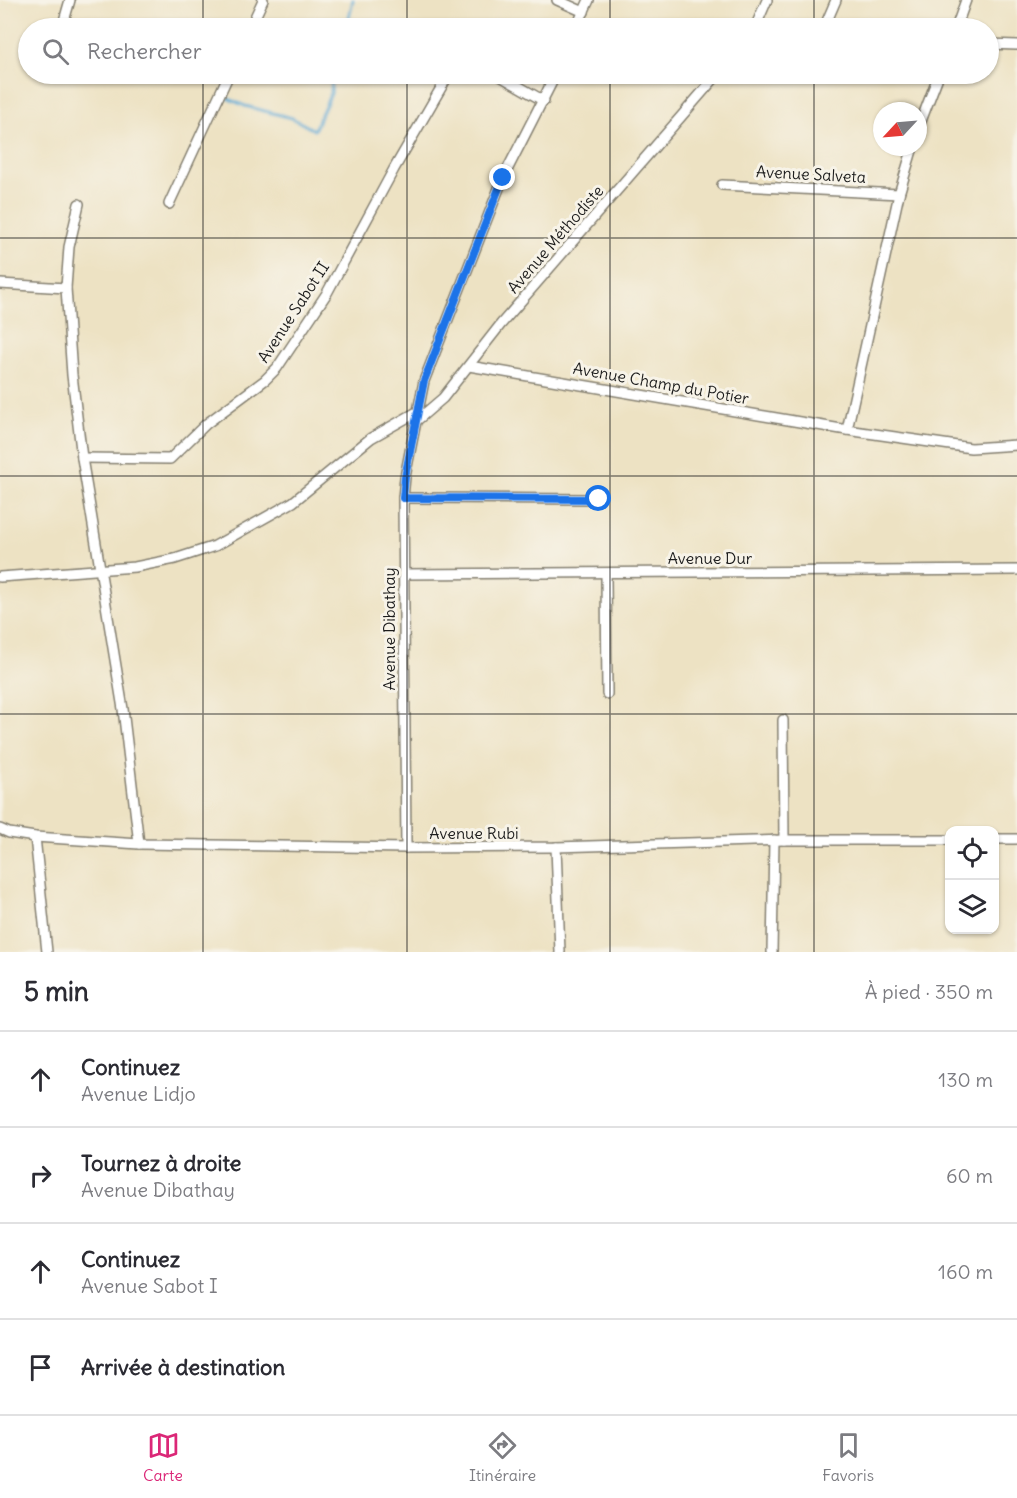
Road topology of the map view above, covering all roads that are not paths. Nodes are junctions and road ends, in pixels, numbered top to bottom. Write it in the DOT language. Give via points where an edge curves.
graph roads {
  1 [pos="70,0"];
  2 [pos="263,0"];
  3 [pos="557,0"];
  4 [pos="589,0"];
  5 [pos="767,0"];
  6 [pos="836,0"];
  7 [pos="966,0"];
  8 [pos="584,12"];
  9 [pos="65,18"];
  10 [pos="255,18"];
  11 [pos="581,18"];
  12 [pos="760,18"];
  13 [pos="828,18"];
  14 [pos="960,18"];
  15 [pos="999,44"];
  16 [pos="1017,45"];
  17 [pos="224,84"];
  18 [pos="443,84"];
  19 [pos="514,84"];
  20 [pos="552,84"];
  21 [pos="709,84"];
  22 [pos="935,84"];
  23 [pos="544,101"];
  24 [pos="927,105"];
  25 [pos="910,156"];
  26 [pos="722,185"];
  27 [pos="899,194"];
  28 [pos="79,204"];
  29 [pos="170,204"];
  30 [pos="0,284"];
  31 [pos="66,288"];
  32 [pos="469,366"];
  33 [pos="416,417"];
  34 [pos="847,430"];
  35 [pos="1017,445"];
  36 [pos="82,458"];
  37 [pos="403,498"];
  38 [pos="599,499"];
  39 [pos="100,569"];
  40 [pos="1017,570"];
  41 [pos="404,574"];
  42 [pos="606,574"];
  43 [pos="0,577"];
  44 [pos="607,694"];
  45 [pos="783,720"];
  46 [pos="0,829"];
  47 [pos="35,837"];
  48 [pos="999,839"];
  49 [pos="1017,839"];
  50 [pos="779,840"];
  51 [pos="945,840"];
  52 [pos="139,844"];
  53 [pos="556,847"];
  54 [pos="406,848"];
  55 [pos="47,952"];
  56 [pos="560,952"];
  57 [pos="772,952"];
  1 -- 9 [label="street"];
  2 -- 10 [label="street"];
  3 -- 8 [label="street"];
  4 -- 8 [label="street"];
  5 -- 12 [label="street"];
  6 -- 13 [label="street"];
  7 -- 14 [label="street"];
  8 -- 11 [label="street"];
  15 -- 16 [label="street"];
  17 -- 29 [label="street"];
  18 -- 36 [label="street, Avenue Sabot II" via="327,293 277,368 206,424 170,459"];
  19 -- 23 [label="street"];
  20 -- 23 [label="street, Avenue Dibathay"];
  21 -- 32 [label="street, Avenue Méthodiste"];
  22 -- 24 [label="street"];
  23 -- 33 [label="street, Avenue Dibathay" via="503,178 424,381"];
  25 -- 27 [label="street"];
  26 -- 27 [label="street, Avenue Salveta"];
  27 -- 34 [label="street"];
  28 -- 31 [label="street" via="69,248"];
  30 -- 31 [label="street"];
  31 -- 36 [label="street"];
  32 -- 33 [label="street, Avenue Méthodiste" via="443,398"];
  32 -- 34 [label="street, Avenue Champ du Potier"];
  33 -- 37 [label="street, Avenue Dibathay"];
  33 -- 39 [label="street, Avenue Méthodiste" via="371,438 293,502 215,546 135,567"];
  34 -- 35 [label="street, Avenue Champ du Potier" via="971,448"];
  36 -- 39 [label="street"];
  37 -- 38 [label="street"];
  37 -- 41 [label="street, Avenue Dibathay"];
  39 -- 43 [label="street, Avenue Méthodiste"];
  39 -- 52 [label="street" via="123,709"];
  40 -- 42 [label="street, Avenue Dur"];
  41 -- 42 [label="street, Avenue Dur"];
  41 -- 54 [label="street, Avenue Dibathay"];
  42 -- 44 [label="street"];
  45 -- 50 [label="street"];
  46 -- 47 [label="street, Avenue Rubi"];
  47 -- 52 [label="street, Avenue Rubi"];
  47 -- 55 [label="street"];
  48 -- 49 [label="street"];
  50 -- 51 [label="street, Avenue Rubi"];
  50 -- 53 [label="street, Avenue Rubi"];
  50 -- 57 [label="street"];
  52 -- 54 [label="street, Avenue Rubi"];
  53 -- 54 [label="street, Avenue Rubi"];
  53 -- 56 [label="street"];
}
